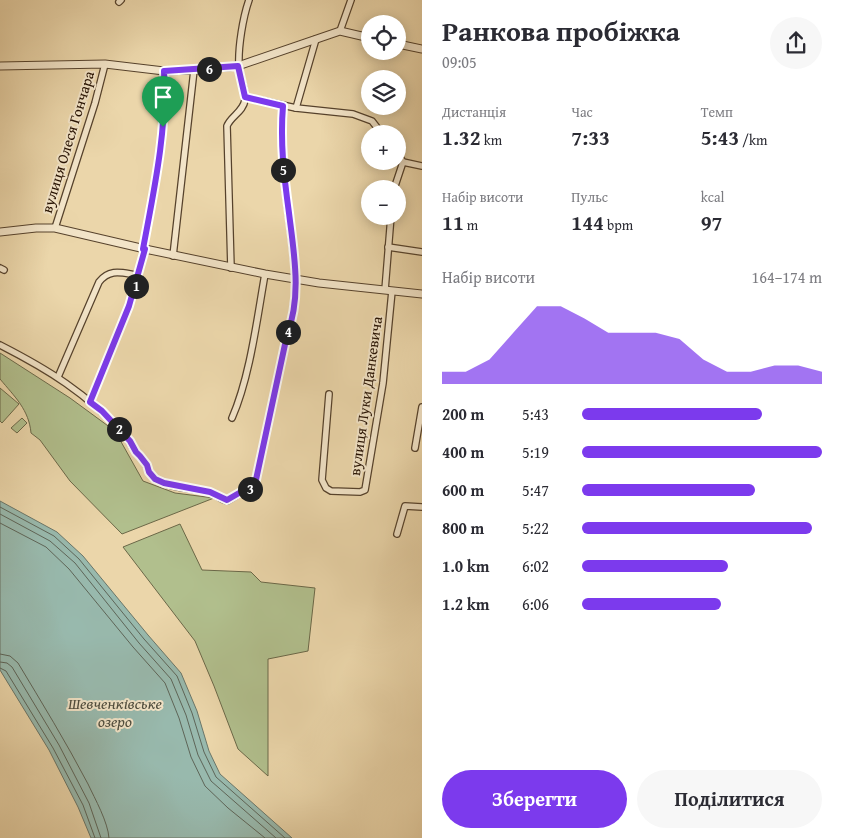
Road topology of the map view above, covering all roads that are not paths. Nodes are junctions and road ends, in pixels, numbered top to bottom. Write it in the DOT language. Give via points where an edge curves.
graph roads {
  1 [pos="249,0"];
  2 [pos="351,0"];
  3 [pos="340,31"];
  4 [pos="361,36"];
  5 [pos="316,39"];
  6 [pos="406,46"];
  7 [pos="422,49"];
  8 [pos="105,64"];
  9 [pos="0,66"];
  10 [pos="238,66"];
  11 [pos="194,70"];
  12 [pos="164,71"];
  13 [pos="245,97"];
  14 [pos="283,106"];
  15 [pos="296,108"];
  16 [pos="375,125"];
  17 [pos="406,163"];
  18 [pos="422,166"];
  19 [pos="389,225"];
  20 [pos="54,228"];
  21 [pos="0,232"];
  22 [pos="388,247"];
  23 [pos="144,249"];
  24 [pos="422,252"];
  25 [pos="173,256"];
  26 [pos="230,268"];
  27 [pos="265,274"];
  28 [pos="137,275"];
  29 [pos="296,279"];
  30 [pos="389,290"];
  31 [pos="422,294"];
  32 [pos="0,345"];
  33 [pos="58,377"];
  34 [pos="329,394"];
  35 [pos="90,402"];
  36 [pos="422,408"];
  37 [pos="232,418"];
  38 [pos="414,448"];
  39 [pos="422,507"];
  40 [pos="397,534"];
  1 -- 10 [label="street"];
  2 -- 3 [label="street"];
  3 -- 4 [label="street"];
  3 -- 5 [label="street"];
  5 -- 10 [label="street"];
  5 -- 15 [label="street"];
  6 -- 7 [label="street"];
  8 -- 9 [label="street"];
  8 -- 12 [label="street"];
  8 -- 20 [label="street, вулиця Олеся Гончара" via="90,121"];
  10 -- 11 [label="street"];
  10 -- 13 [label="street"];
  11 -- 12 [label="street"];
  11 -- 25 [label="street"];
  12 -- 23 [label="street" via="161,144"];
  13 -- 14 [label="street"];
  13 -- 26 [label="street" via="240,110 227,126"];
  14 -- 15 [label="street"];
  14 -- 29 [label="street" via="284,174"];
  15 -- 16 [label="street" via="352,114"];
  17 -- 18 [label="street"];
  19 -- 22 [label="street, вулиця Луки Данкевича"];
  20 -- 21 [label="street"];
  20 -- 23 [label="street"];
  22 -- 24 [label="street"];
  22 -- 30 [label="street, вулиця Луки Данкевича"];
  23 -- 25 [label="street"];
  23 -- 28 [label="street"];
  25 -- 26 [label="street"];
  26 -- 27 [label="street"];
  27 -- 29 [label="street"];
  27 -- 37 [label="street" via="255,334"];
  28 -- 33 [label="street" via="111,273 99,282"];
  28 -- 35 [label="street" via="129,306"];
  29 -- 30 [label="street"];
  29 -- 35 [label="street" via="290,326 254,489 246,489 227,500 210,492 155,479 130,441"];
  30 -- 31 [label="street"];
  30 -- 34 [label="street, вулиця Луки Данкевича" via="384,383 365,490 360,492 331,491 322,480"];
  32 -- 33 [label="street"];
  33 -- 35 [label="street"];
  36 -- 38 [label="street"];
  39 -- 40 [label="street" via="405,506"];
}
